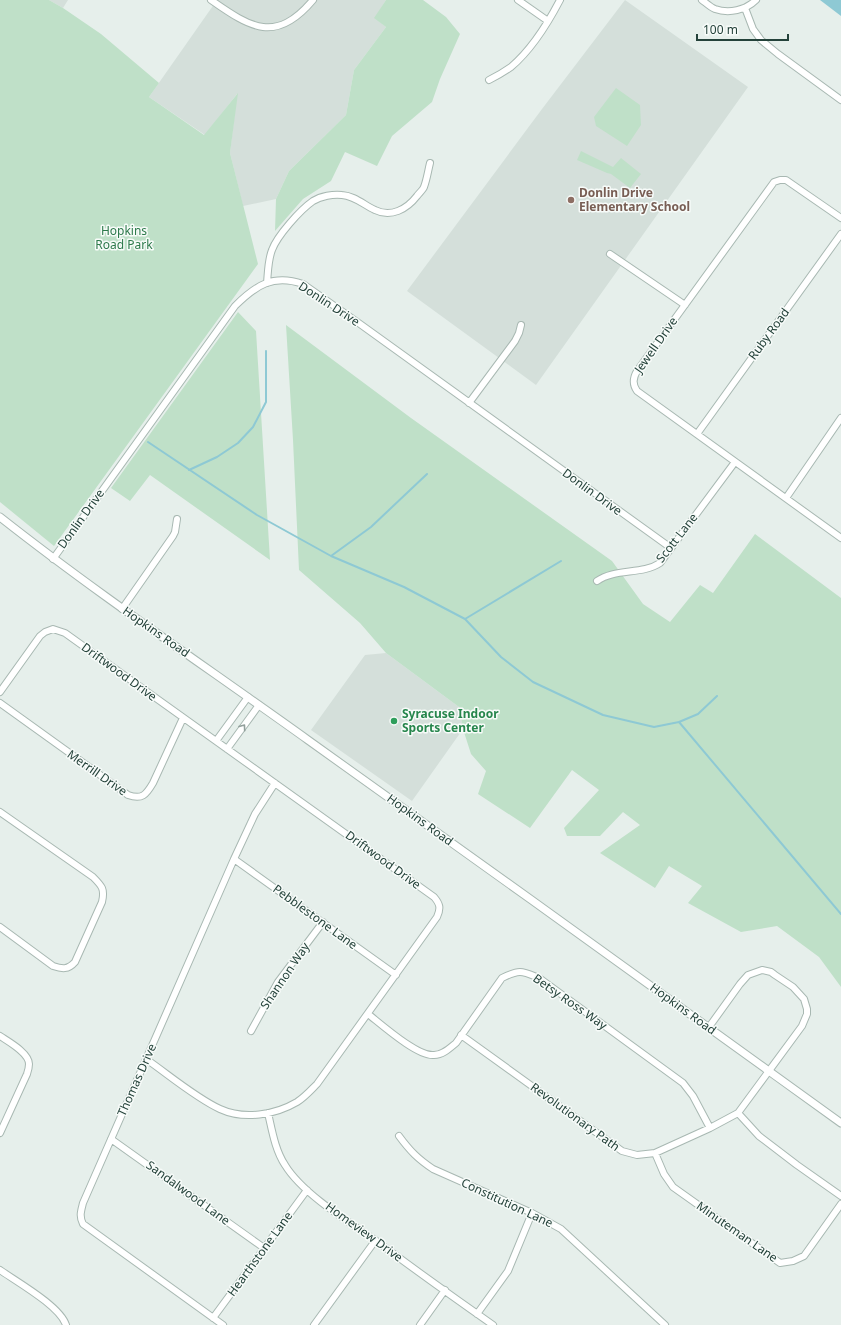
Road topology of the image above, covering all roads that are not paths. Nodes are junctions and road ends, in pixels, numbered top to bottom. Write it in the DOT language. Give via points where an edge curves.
graph roads {
  1 [pos="211,0"];
  2 [pos="313,0"];
  3 [pos="518,0"];
  4 [pos="560,0"];
  5 [pos="702,0"];
  6 [pos="756,0"];
  7 [pos="745,8"];
  8 [pos="548,21"];
  9 [pos="490,80"];
  10 [pos="841,100"];
  11 [pos="430,163"];
  12 [pos="841,218"];
  13 [pos="841,234"];
  14 [pos="610,254"];
  15 [pos="267,283"];
  16 [pos="684,304"];
  17 [pos="521,325"];
  18 [pos="469,403"];
  19 [pos="841,418"];
  20 [pos="697,434"];
  21 [pos="735,462"];
  22 [pos="786,498"];
  23 [pos="0,517"];
  24 [pos="177,519"];
  25 [pos="841,538"];
  26 [pos="671,548"];
  27 [pos="53,559"];
  28 [pos="597,581"];
  29 [pos="122,609"];
  30 [pos="0,692"];
  31 [pos="248,697"];
  32 [pos="0,703"];
  33 [pos="259,705"];
  34 [pos="184,718"];
  35 [pos="216,741"];
  36 [pos="227,749"];
  37 [pos="275,783"];
  38 [pos="0,812"];
  39 [pos="234,859"];
  40 [pos="323,922"];
  41 [pos="0,926"];
  42 [pos="396,975"];
  43 [pos="368,1014"];
  44 [pos="709,1027"];
  45 [pos="251,1031"];
  46 [pos="461,1035"];
  47 [pos="0,1036"];
  48 [pos="146,1059"];
  49 [pos="769,1071"];
  50 [pos="268,1113"];
  51 [pos="738,1113"];
  52 [pos="841,1123"];
  53 [pos="710,1128"];
  54 [pos="0,1133"];
  55 [pos="399,1136"];
  56 [pos="111,1139"];
  57 [pos="655,1153"];
  58 [pos="307,1190"];
  59 [pos="841,1196"];
  60 [pos="841,1204"];
  61 [pos="532,1212"];
  62 [pos="375,1241"];
  63 [pos="264,1248"];
  64 [pos="0,1270"];
  65 [pos="445,1290"];
  66 [pos="477,1314"];
  67 [pos="213,1318"];
  68 [pos="66,1325"];
  69 [pos="223,1325"];
  70 [pos="314,1325"];
  71 [pos="420,1325"];
  72 [pos="493,1325"];
  73 [pos="665,1325"];
  1 -- 2 [label="street" via="242,20 261,27 275,27 289,22 300,15"];
  3 -- 8 [label="street"];
  4 -- 8 [label="street"];
  5 -- 7 [label="street" via="723,11"];
  6 -- 7 [label="street"];
  7 -- 10 [label="street" via="753,29 761,40"];
  8 -- 9 [label="street" via="517,60"];
  11 -- 15 [label="street" via="424,188 413,202 394,213 380,213 358,200 341,195 326,196 314,201 302,210 280,236 271,254"];
  12 -- 16 [label="street, Jewell Drive" via="786,180 774,182"];
  13 -- 20 [label="street, Ruby Road"];
  14 -- 16 [label="street"];
  15 -- 18 [label="street, Donlin Drive" via="292,281 303,284"];
  15 -- 27 [label="street, Donlin Drive" via="253,289 235,306"];
  16 -- 20 [label="street, Jewell Drive" via="637,371 633,384 637,391"];
  17 -- 18 [label="street" via="515,341"];
  18 -- 26 [label="street, Donlin Drive"];
  19 -- 22 [label="street"];
  20 -- 21 [label="street, Jewell Drive"];
  21 -- 22 [label="street, Jewell Drive"];
  21 -- 26 [label="street, Scott Lane"];
  22 -- 25 [label="street, Jewell Drive"];
  23 -- 27 [label="street, Hopkins Road"];
  24 -- 29 [label="street" via="176,532"];
  26 -- 28 [label="street, Scott Lane" via="655,566 604,576"];
  27 -- 29 [label="street, Hopkins Road"];
  29 -- 31 [label="street, Hopkins Road"];
  30 -- 34 [label="street, Driftwood Drive" via="40,636 56,629"];
  31 -- 33 [label="street, Hopkins Road"];
  31 -- 35 [label="street"];
  32 -- 34 [label="street, Merrill Drive" via="135,798 148,793"];
  36 -- 33 [label="street, one-way"];
  33 -- 44 [label="street, Hopkins Road"];
  34 -- 35 [label="street, Driftwood Drive"];
  35 -- 36 [label="street, Driftwood Drive"];
  36 -- 37 [label="street, Driftwood Drive"];
  37 -- 39 [label="street, Thomas Drive" via="254,814"];
  37 -- 42 [label="street, Driftwood Drive" via="434,897 439,904 437,917"];
  38 -- 41 [label="street" via="93,877 100,884 104,894 75,962 64,969 53,966"];
  39 -- 40 [label="street, Pebblestone Lane"];
  39 -- 48 [label="street, Thomas Drive"];
  40 -- 42 [label="street, Pebblestone Lane"];
  40 -- 45 [label="street, Shannon Way" via="278,982"];
  42 -- 43 [label="street, Driftwood Drive"];
  43 -- 46 [label="street, Betsy Ross Way" via="418,1051 432,1056 447,1050"];
  43 -- 50 [label="street, Driftwood Drive" via="310,1091 297,1102"];
  44 -- 49 [label="street, Hopkins Road"];
  44 -- 49 [label="street" via="748,975 762,970 771,972 793,987 804,999 807,1014 802,1026"];
  46 -- 53 [label="street, Betsy Ross Way" via="502,978 514,972 525,972 540,978 683,1083"];
  46 -- 57 [label="street, Revolutionary Path" via="622,1151 637,1155"];
  47 -- 54 [label="street" via="25,1055 30,1066"];
  48 -- 50 [label="street, Driftwood Drive" via="221,1110 246,1115"];
  48 -- 56 [label="street, Thomas Drive"];
  49 -- 51 [label="street, Revolutionary Path"];
  49 -- 52 [label="street, Hopkins Road"];
  50 -- 58 [label="street, Homeview Drive" via="276,1147 284,1164"];
  51 -- 53 [label="street, Revolutionary Path"];
  51 -- 59 [label="street" via="759,1136"];
  53 -- 57 [label="street, Revolutionary Path"];
  55 -- 61 [label="street, Constitution Lane" via="411,1152 433,1169"];
  56 -- 63 [label="street, Sandalwood Lane"];
  56 -- 67 [label="street, Thomas Drive" via="80,1212 83,1224"];
  57 -- 60 [label="street, Minuteman Lane" via="664,1174 673,1186 780,1263 804,1256"];
  58 -- 62 [label="street, Homeview Drive"];
  58 -- 63 [label="street, Hearthstone Lane"];
  61 -- 66 [label="street" via="508,1271"];
  61 -- 73 [label="street, Constitution Lane" via="561,1229"];
  62 -- 65 [label="street, Homeview Drive"];
  62 -- 70 [label="street"];
  63 -- 67 [label="street, Hearthstone Lane"];
  64 -- 68 [label="street" via="56,1310"];
  65 -- 66 [label="street, Homeview Drive"];
  65 -- 71 [label="street"];
  66 -- 72 [label="street, Homeview Drive"];
  67 -- 69 [label="street, Thomas Drive"];
}
